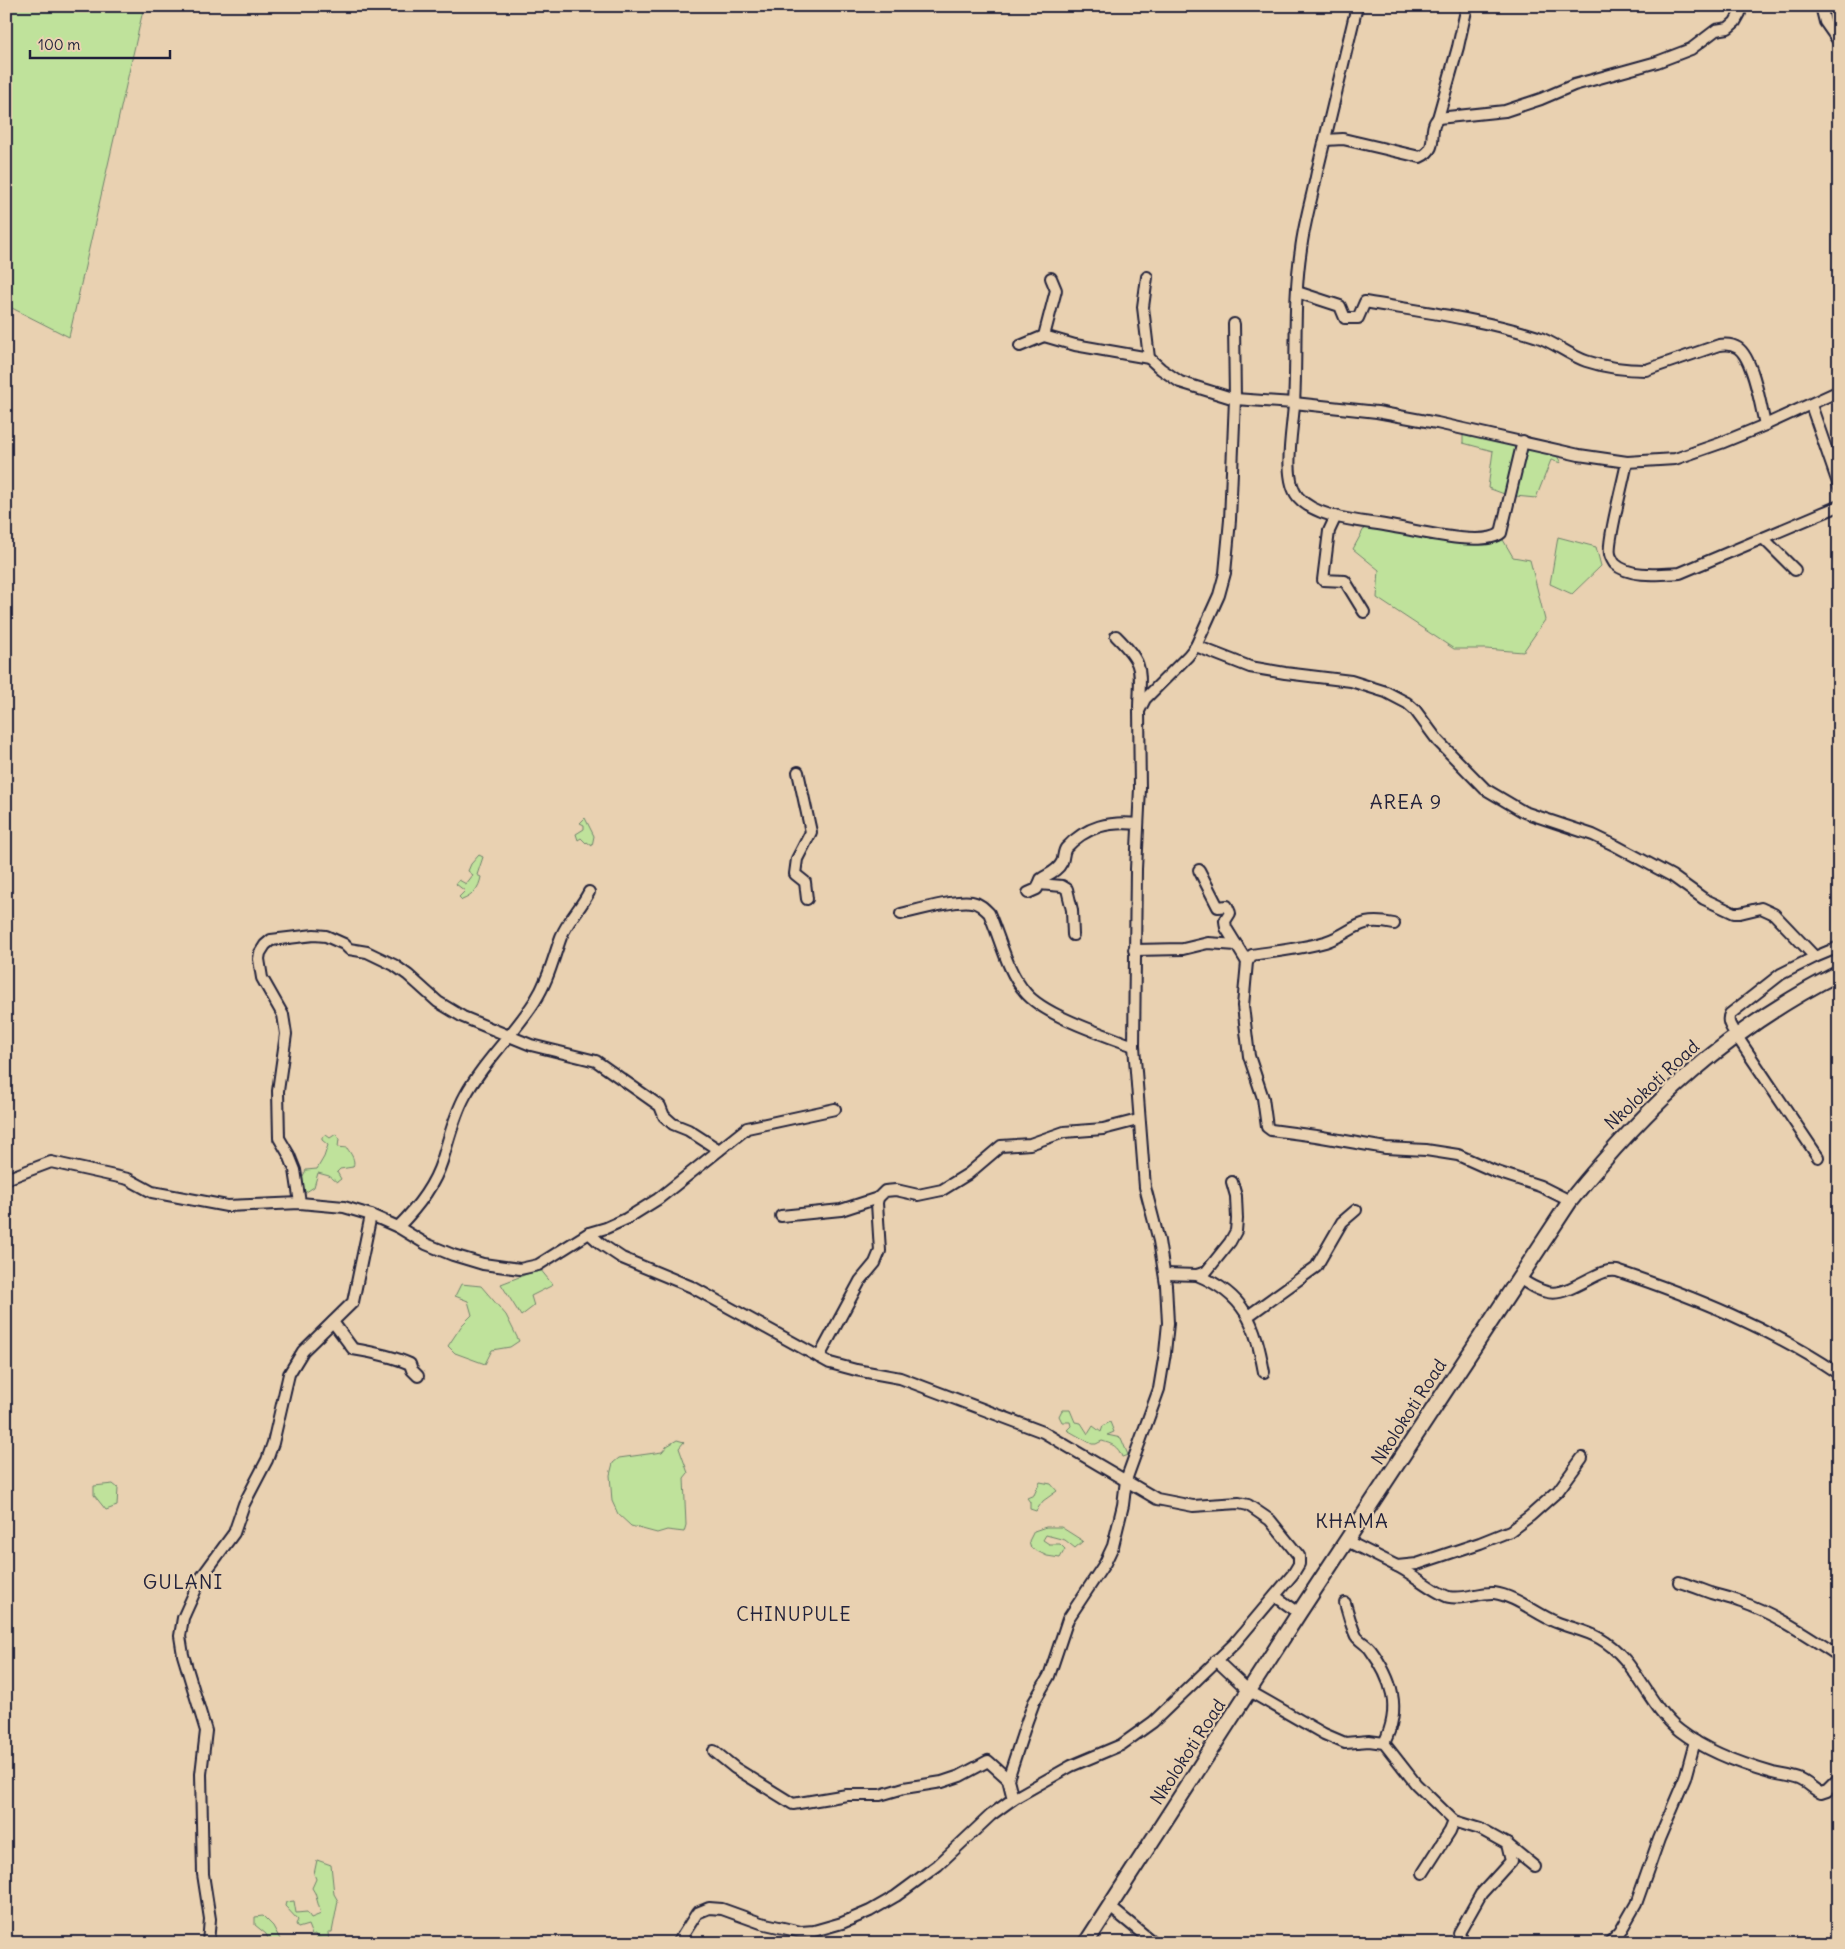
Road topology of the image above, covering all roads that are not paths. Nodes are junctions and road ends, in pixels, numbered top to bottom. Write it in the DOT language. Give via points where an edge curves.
graph roads {
  1 [pos="1357,6"];
  2 [pos="1467,6"];
  3 [pos="1740,6"];
  4 [pos="1821,6"];
  5 [pos="1839,42"];
  6 [pos="1438,118"];
  7 [pos="1325,140"];
  8 [pos="1147,277"];
  9 [pos="1051,278"];
  10 [pos="1297,292"];
  11 [pos="1234,324"];
  12 [pos="1044,336"];
  13 [pos="1020,346"];
  14 [pos="1149,358"];
  15 [pos="1839,391"];
  16 [pos="1235,399"];
  17 [pos="1294,403"];
  18 [pos="1811,404"];
  19 [pos="1766,425"];
  20 [pos="1523,441"];
  21 [pos="1627,462"];
  22 [pos="1839,486"];
  23 [pos="1839,506"];
  24 [pos="1336,516"];
  25 [pos="1763,538"];
  26 [pos="1795,570"];
  27 [pos="1364,612"];
  28 [pos="1116,636"];
  29 [pos="1196,646"];
  30 [pos="1139,711"];
  31 [pos="798,772"];
  32 [pos="1138,824"];
  33 [pos="1199,870"];
  34 [pos="1039,884"];
  35 [pos="589,892"];
  36 [pos="1028,893"];
  37 [pos="807,899"];
  38 [pos="901,914"];
  39 [pos="1394,924"];
  40 [pos="1073,935"];
  41 [pos="1237,945"];
  42 [pos="1839,947"];
  43 [pos="1134,950"];
  44 [pos="1815,957"];
  45 [pos="1247,962"];
  46 [pos="1839,973"];
  47 [pos="1736,1035"];
  48 [pos="509,1036"];
  49 [pos="1134,1046"];
  50 [pos="835,1110"];
  51 [pos="1138,1120"];
  52 [pos="719,1150"];
  53 [pos="1818,1157"];
  54 [pos="6,1179"];
  55 [pos="1232,1182"];
  56 [pos="878,1198"];
  57 [pos="1570,1201"];
  58 [pos="300,1203"];
  59 [pos="1356,1210"];
  60 [pos="371,1215"];
  61 [pos="781,1216"];
  62 [pos="398,1226"];
  63 [pos="589,1233"];
  64 [pos="1165,1274"];
  65 [pos="1197,1276"];
  66 [pos="1519,1278"];
  67 [pos="1248,1316"];
  68 [pos="333,1322"];
  69 [pos="819,1357"];
  70 [pos="1264,1372"];
  71 [pos="1839,1374"];
  72 [pos="418,1376"];
  73 [pos="1582,1458"];
  74 [pos="1126,1480"];
  75 [pos="1347,1541"];
  76 [pos="1397,1566"];
  77 [pos="1679,1582"];
  78 [pos="1275,1596"];
  79 [pos="1345,1603"];
  80 [pos="1299,1613"];
  81 [pos="1839,1656"];
  82 [pos="1216,1660"];
  83 [pos="1249,1692"];
  84 [pos="1695,1742"];
  85 [pos="1384,1743"];
  86 [pos="714,1751"];
  87 [pos="1008,1779"];
  88 [pos="1839,1779"];
  89 [pos="1013,1799"];
  90 [pos="1454,1820"];
  91 [pos="1507,1844"];
  92 [pos="1535,1867"];
  93 [pos="1423,1873"];
  94 [pos="1110,1907"];
  95 [pos="208,1943"];
  96 [pos="678,1943"];
  97 [pos="1086,1943"];
  98 [pos="1154,1943"];
  99 [pos="1463,1943"];
  100 [pos="1609,1943"];
  1 -- 7 [label="street"];
  2 -- 6 [label="street"];
  3 -- 6 [label="street" via="1740,13 1728,28 1716,30 1691,48 1657,62 1574,85 1505,111"];
  4 -- 5 [label="street" via="1826,22"];
  6 -- 7 [label="street" via="1433,126 1432,147 1420,157 1343,139"];
  7 -- 10 [label="street" via="1303,237"];
  8 -- 14 [label="street" via="1143,307"];
  9 -- 12 [label="street" via="1056,290"];
  10 -- 17 [label="street"];
  10 -- 19 [label="street" via="1340,306 1345,318 1358,318 1365,302 1457,318 1537,337 1586,361 1634,370 1646,370 1728,344 1738,347 1748,361"];
  11 -- 16 [label="street"];
  12 -- 13 [label="street"];
  12 -- 14 [label="street"];
  14 -- 16 [label="street" via="1180,382"];
  15 -- 18 [label="street"];
  16 -- 17 [label="street"];
  16 -- 29 [label="street" via="1225,573 1219,595"];
  17 -- 20 [label="street" via="1377,412"];
  17 -- 24 [label="street" via="1290,464 1294,492 1315,510"];
  18 -- 19 [label="street"];
  18 -- 22 [label="street"];
  19 -- 21 [label="street" via="1675,459"];
  20 -- 21 [label="street" via="1579,455"];
  20 -- 24 [label="street" via="1501,533 1492,538 1465,539"];
  21 -- 25 [label="street" via="1611,540 1610,554 1615,564 1629,571 1651,575 1680,573"];
  23 -- 25 [label="street"];
  24 -- 27 [label="street" via="1329,531 1323,580 1344,581"];
  25 -- 26 [label="street"];
  28 -- 30 [label="street" via="1132,652 1140,670"];
  29 -- 30 [label="street" via="1145,698"];
  29 -- 44 [label="street" via="1250,666 1351,681 1386,692 1415,710 1438,741 1485,789 1524,812 1593,835 1624,850 1672,876 1704,899 1734,912 1740,914 1767,909"];
  30 -- 32 [label="street"];
  31 -- 37 [label="street" via="810,832 797,859 795,874 805,882"];
  32 -- 34 [label="street" via="1108,823 1093,827 1065,849 1062,863"];
  32 -- 43 [label="street"];
  33 -- 41 [label="street" via="1218,907 1227,906 1230,913 1225,921 1226,928"];
  34 -- 36 [label="street"];
  34 -- 40 [label="street" via="1067,889"];
  35 -- 48 [label="street" via="562,937 536,1000"];
  38 -- 49 [label="street" via="956,902 980,905 988,913 1016,980 1026,994 1073,1022"];
  39 -- 45 [label="street" via="1365,922 1337,938 1278,953 1252,955"];
  41 -- 43 [label="street" via="1208,943 1183,949"];
  41 -- 45 [label="street"];
  42 -- 44 [label="street"];
  43 -- 49 [label="street"];
  44 -- 47 [label="street" via="1781,974 1730,1014 1728,1022"];
  45 -- 57 [label="street" via="1243,1006 1249,1056 1263,1098 1267,1126 1271,1130 1386,1148 1458,1155"];
  46 -- 47 [label="main road, Nkolokoti Road" via="1788,1000"];
  47 -- 53 [label="street"];
  47 -- 57 [label="main road, Nkolokoti Road" via="1662,1097 1618,1142"];
  48 -- 52 [label="street" via="531,1045 596,1060 660,1106 664,1116 673,1124"];
  48 -- 58 [label="street" via="463,1017 438,1002 401,970 367,952 349,949 336,939 314,934 275,939 265,945 259,959 262,978 283,1015 286,1034 278,1091 279,1138 295,1170"];
  48 -- 62 [label="street" via="465,1096 428,1191"];
  49 -- 51 [label="street"];
  50 -- 52 [label="street" via="747,1128"];
  51 -- 56 [label="street" via="1103,1129 1064,1132 1030,1144 1001,1146 968,1174 942,1190 918,1195 885,1191"];
  51 -- 64 [label="street" via="1145,1187"];
  52 -- 63 [label="street" via="658,1199 626,1219"];
  54 -- 58 [label="street" via="51,1162 128,1179 152,1192 222,1205"];
  55 -- 65 [label="street" via="1236,1196 1236,1231 1206,1272"];
  56 -- 61 [label="street" via="841,1210"];
  56 -- 69 [label="street" via="880,1251"];
  57 -- 66 [label="main road, Nkolokoti Road"];
  58 -- 60 [label="street" via="344,1207"];
  59 -- 67 [label="street" via="1342,1222 1316,1267"];
  60 -- 62 [label="street"];
  60 -- 68 [label="street" via="354,1297 350,1306"];
  62 -- 63 [label="street" via="444,1251 483,1264 512,1269 529,1269 538,1265"];
  63 -- 69 [label="street" via="622,1258 692,1287"];
  64 -- 65 [label="street"];
  64 -- 74 [label="street" via="1168,1323 1159,1389"];
  65 -- 67 [label="street" via="1218,1285"];
  66 -- 71 [label="street" via="1540,1292 1552,1294 1565,1291 1606,1270 1617,1271 1686,1295 1763,1328"];
  66 -- 75 [label="main road, Nkolokoti Road"];
  67 -- 70 [label="street"];
  68 -- 72 [label="street" via="353,1349 370,1350 399,1359 410,1364"];
  68 -- 95 [label="street" via="303,1351 292,1369 267,1460 244,1504 234,1533 201,1578 183,1618 180,1636 183,1655 206,1732 201,1774 203,1874 210,1919"];
  69 -- 74 [label="street" via="856,1370 900,1378 1043,1432"];
  73 -- 76 [label="street" via="1558,1491 1510,1531 1417,1564"];
  74 -- 78 [label="street" via="1157,1498 1193,1506 1239,1502 1270,1520 1299,1556 1299,1564"];
  74 -- 87 [label="street" via="1113,1546 1068,1619 1049,1676 1026,1721"];
  75 -- 76 [label="street"];
  75 -- 80 [label="main road, Nkolokoti Road"];
  76 -- 84 [label="street" via="1451,1598 1500,1594 1553,1621 1598,1637 1622,1654 1657,1709"];
  77 -- 81 [label="street" via="1764,1612"];
  78 -- 80 [label="street"];
  78 -- 82 [label="street"];
  79 -- 85 [label="street" via="1357,1637 1383,1667 1394,1698 1392,1728"];
  80 -- 83 [label="main road, Nkolokoti Road"];
  82 -- 83 [label="street"];
  82 -- 89 [label="street" via="1153,1722 1121,1745 1071,1766"];
  83 -- 85 [label="street" via="1335,1740"];
  83 -- 94 [label="main road, Nkolokoti Road"];
  84 -- 88 [label="street" via="1772,1773 1797,1778 1821,1793"];
  84 -- 100 [label="street" via="1685,1778 1636,1904 1620,1932"];
  85 -- 90 [label="street" via="1416,1784"];
  86 -- 87 [label="street" via="793,1804 880,1795 942,1782 988,1761"];
  87 -- 89 [label="street"];
  89 -- 96 [label="street" via="991,1814 938,1865 870,1911 842,1923 801,1932 709,1908 697,1913"];
  90 -- 91 [label="street" via="1480,1829"];
  90 -- 93 [label="street" via="1451,1836"];
  91 -- 92 [label="street"];
  91 -- 99 [label="street" via="1511,1861 1481,1894 1459,1933"];
  94 -- 97 [label="main road, Nkolokoti Road"];
  94 -- 98 [label="street"];
}
